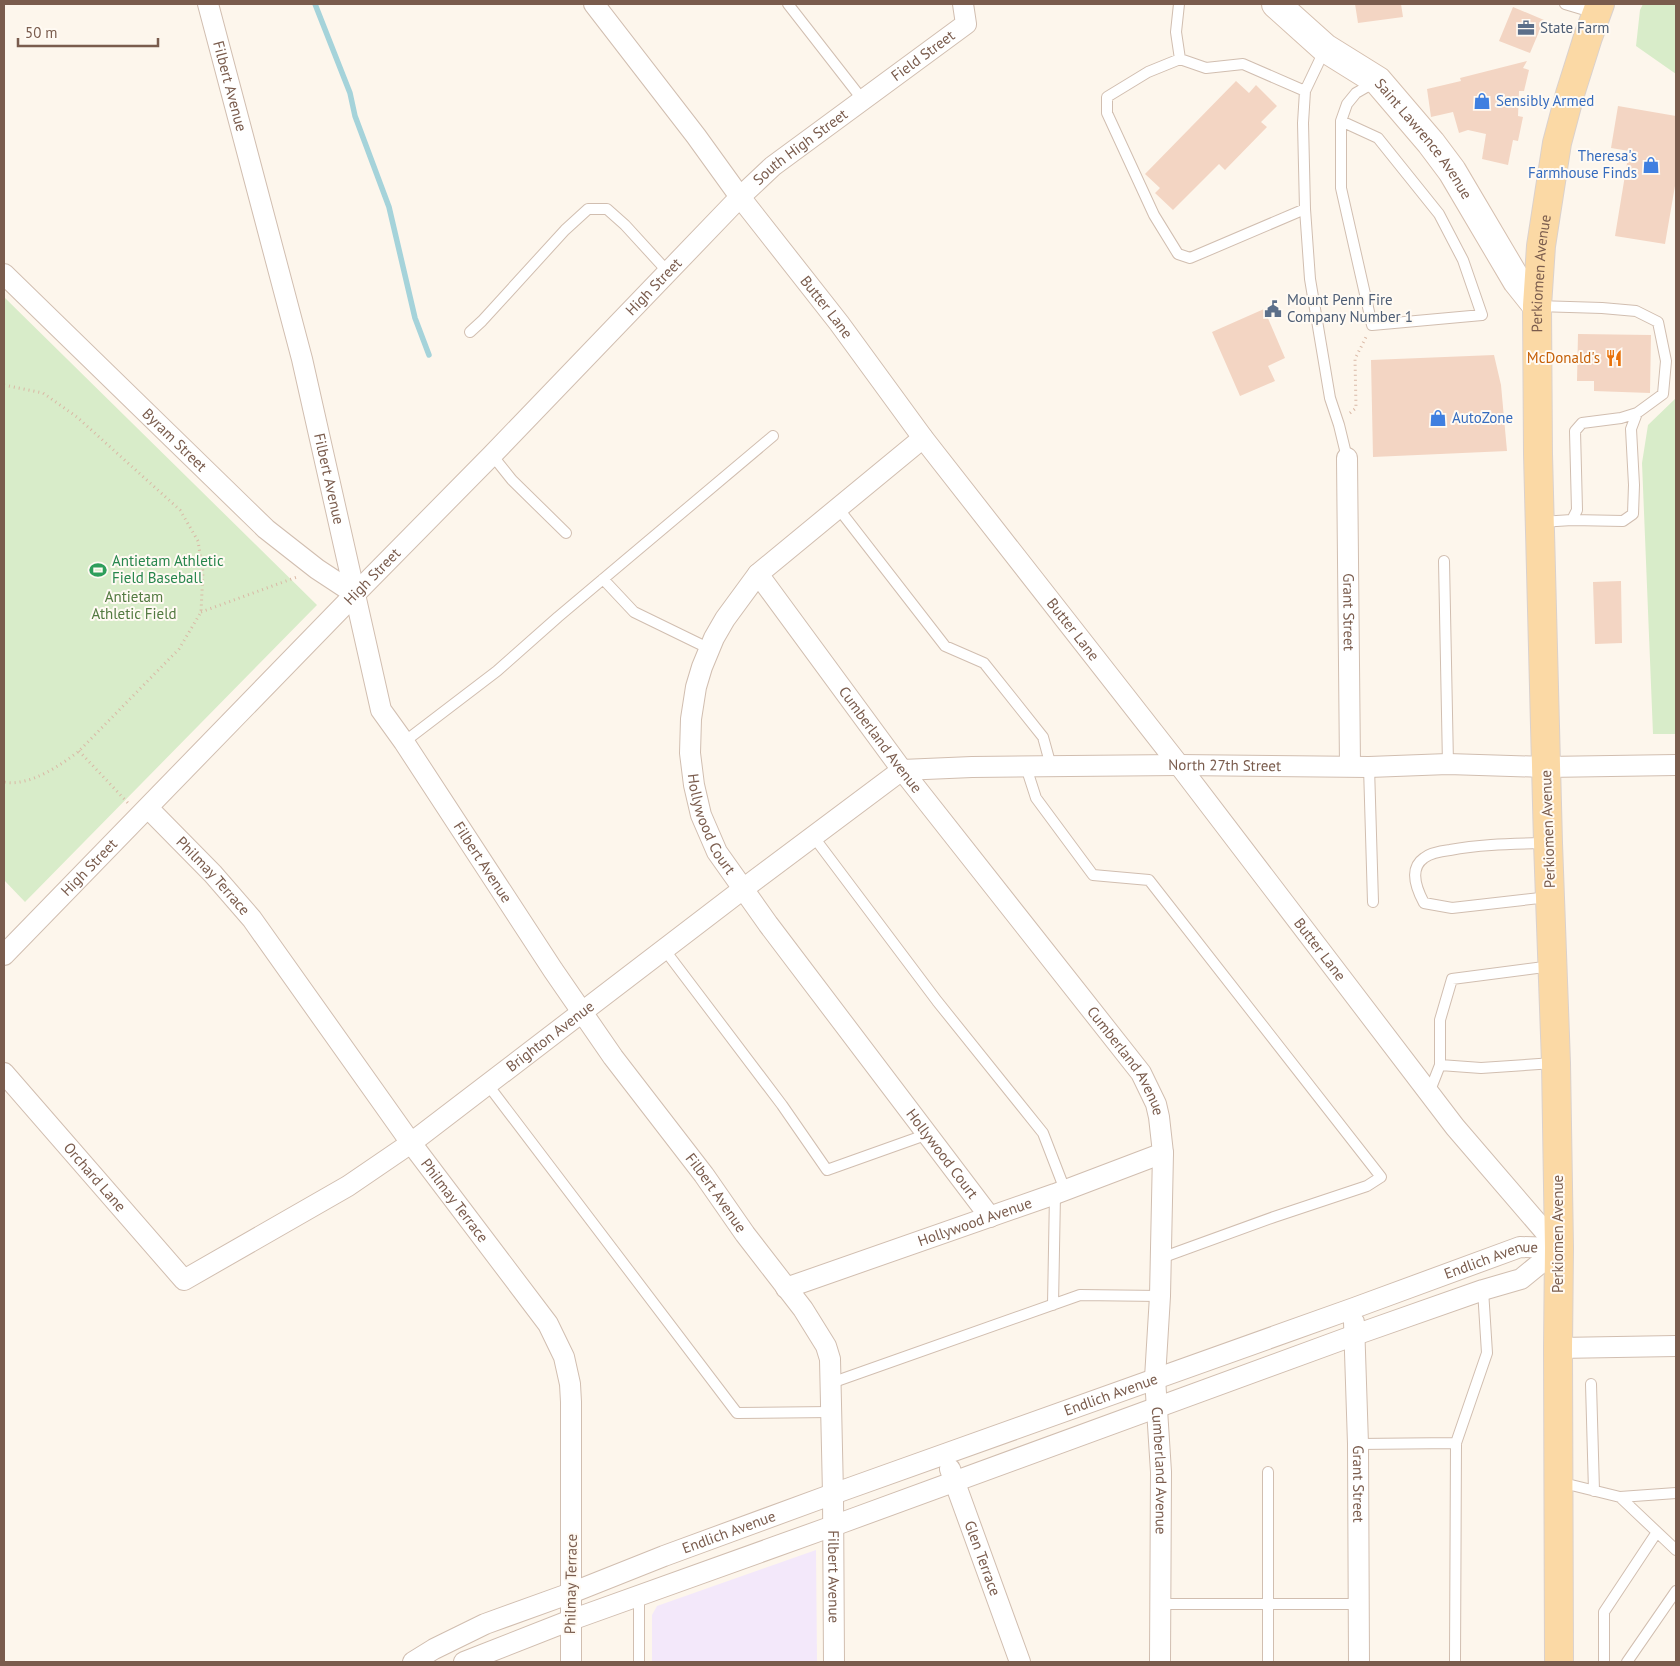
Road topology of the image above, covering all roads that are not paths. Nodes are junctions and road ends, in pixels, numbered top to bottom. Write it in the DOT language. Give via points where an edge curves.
graph roads {
  1 [pos="208,4"];
  2 [pos="594,4"];
  3 [pos="788,4"];
  4 [pos="963,4"];
  5 [pos="1179,4"];
  6 [pos="1276,4"];
  7 [pos="1565,4"];
  8 [pos="1598,9"];
  9 [pos="1325,48"];
  10 [pos="1180,59"];
  11 [pos="1378,81"];
  12 [pos="1305,91"];
  13 [pos="862,99"];
  14 [pos="1340,122"];
  15 [pos="740,197"];
  16 [pos="1305,209"];
  17 [pos="668,272"];
  18 [pos="4,274"];
  19 [pos="1537,306"];
  20 [pos="470,332"];
  21 [pos="1637,413"];
  22 [pos="774,436"];
  23 [pos="923,438"];
  24 [pos="492,455"];
  25 [pos="1347,458"];
  26 [pos="838,508"];
  27 [pos="1572,520"];
  28 [pos="1540,522"];
  29 [pos="566,533"];
  30 [pos="1444,562"];
  31 [pos="758,574"];
  32 [pos="603,579"];
  33 [pos="355,594"];
  34 [pos="710,649"];
  35 [pos="404,742"];
  36 [pos="1448,764"];
  37 [pos="1179,765"];
  38 [pos="1676,765"];
  39 [pos="1051,766"];
  40 [pos="1359,766"];
  41 [pos="1026,767"];
  42 [pos="1546,767"];
  43 [pos="902,770"];
  44 [pos="140,807"];
  45 [pos="813,836"];
  46 [pos="1548,843"];
  47 [pos="743,889"];
  48 [pos="1550,897"];
  49 [pos="1373,902"];
  50 [pos="664,949"];
  51 [pos="4,955"];
  52 [pos="1553,966"];
  53 [pos="582,1012"];
  54 [pos="1556,1063"];
  55 [pos="1440,1065"];
  56 [pos="4,1073"];
  57 [pos="488,1085"];
  58 [pos="1429,1093"];
  59 [pos="928,1134"];
  60 [pos="411,1143"];
  61 [pos="1162,1153"];
  62 [pos="1060,1192"];
  63 [pos="990,1217"];
  64 [pos="1559,1248"];
  65 [pos="1161,1258"];
  66 [pos="184,1280"];
  67 [pos="786,1288"];
  68 [pos="1483,1290"];
  69 [pos="1160,1296"];
  70 [pos="1053,1305"];
  71 [pos="1354,1308"];
  72 [pos="1355,1335"];
  73 [pos="1676,1346"];
  74 [pos="1558,1348"];
  75 [pos="1155,1378"];
  76 [pos="830,1383"];
  77 [pos="1592,1384"];
  78 [pos="1157,1408"];
  79 [pos="831,1412"];
  80 [pos="1456,1443"];
  81 [pos="1358,1444"];
  82 [pos="945,1454"];
  83 [pos="1268,1472"];
  84 [pos="955,1482"];
  85 [pos="1558,1482"];
  86 [pos="1594,1491"];
  87 [pos="1676,1493"];
  88 [pos="833,1494"];
  89 [pos="1620,1497"];
  90 [pos="833,1526"];
  91 [pos="1657,1532"];
  92 [pos="1676,1550"];
  93 [pos="1676,1591"];
  94 [pos="571,1593"];
  95 [pos="639,1596"];
  96 [pos="1268,1603"];
  97 [pos="1160,1604"];
  98 [pos="1358,1604"];
  99 [pos="571,1620"];
  100 [pos="413,1662"];
  101 [pos="464,1662"];
  102 [pos="571,1662"];
  103 [pos="639,1662"];
  104 [pos="834,1662"];
  105 [pos="1020,1662"];
  106 [pos="1160,1662"];
  107 [pos="1268,1662"];
  108 [pos="1359,1662"];
  109 [pos="1456,1662"];
  110 [pos="1560,1662"];
  111 [pos="1604,1662"];
  112 [pos="1627,1662"];
  1 -- 33 [label="street, Filbert Avenue" via="302,360"];
  2 -- 15 [label="street, Butter Lane"];
  3 -- 13 [label="lane"];
  4 -- 13 [label="street, Field Street" via="966,24"];
  5 -- 10 [label="lane" via="1176,32"];
  6 -- 9 [label="main road, Saint Lawrence Avenue"];
  7 -- 8 [label="lane"];
  8 -- 19 [label="main road, Perkiomen Avenue" via="1557,143 1542,238"];
  9 -- 11 [label="main road, Saint Lawrence Avenue"];
  9 -- 12 [label="lane"];
  10 -- 12 [label="lane" via="1206,68 1243,64"];
  10 -- 16 [label="lane" via="1148,72 1108,97 1107,113 1154,216 1178,254 1190,258"];
  11 -- 14 [label="lane" via="1356,93 1347,104"];
  11 -- 19 [label="main road, Saint Lawrence Avenue" via="1452,171 1517,281"];
  12 -- 16 [label="lane"];
  13 -- 15 [label="street, South High Street" via="773,166"];
  14 -- 14 [label="lane" via="1341,188 1372,325 1482,315 1463,260 1439,214 1378,138"];
  15 -- 17 [label="street, High Street"];
  15 -- 23 [label="street, Butter Lane" via="839,322"];
  16 -- 25 [label="lane" via="1310,279 1330,398"];
  17 -- 20 [label="lane" via="607,209 588,209"];
  17 -- 24 [label="street, High Street"];
  18 -- 33 [label="street, Byram Street" via="266,529"];
  19 -- 21 [label="lane" via="1636,311 1658,322 1666,361 1663,394"];
  19 -- 28 [label="main road, Perkiomen Avenue"];
  21 -- 27 [label="lane" via="1582,423 1574,431 1577,510"];
  21 -- 27 [label="lane" via="1631,429 1633,514 1623,521"];
  22 -- 32 [label="lane"];
  23 -- 26 [label="street, Hollywood Court"];
  23 -- 37 [label="street, Butter Lane"];
  24 -- 29 [label="lane" via="512,480"];
  24 -- 33 [label="street, High Street"];
  25 -- 40 [label="street, Grant Street"];
  26 -- 31 [label="street, Hollywood Court"];
  26 -- 39 [label="lane" via="945,646 984,663 1043,736"];
  27 -- 28 [label="lane"];
  28 -- 42 [label="main road, Perkiomen Avenue"];
  30 -- 36 [label="lane"];
  31 -- 34 [label="street, Hollywood Court" via="725,619"];
  31 -- 43 [label="street, Cumberland Avenue"];
  32 -- 34 [label="lane" via="634,612"];
  32 -- 35 [label="lane" via="497,671"];
  33 -- 35 [label="street, Filbert Avenue" via="381,710"];
  33 -- 44 [label="street, High Street"];
  34 -- 47 [label="street, Hollywood Court" via="696,687 691,718 690,753 694,785 701,815 717,852"];
  35 -- 53 [label="street, Filbert Avenue"];
  36 -- 40 [label="street, North 27th Street"];
  36 -- 42 [label="street, North 27th Street"];
  37 -- 39 [label="street, North 27th Street"];
  37 -- 40 [label="street, North 27th Street"];
  37 -- 58 [label="street, Butter Lane"];
  38 -- 42 [label="street, North 27th Street"];
  39 -- 41 [label="street, North 27th Street"];
  40 -- 49 [label="lane"];
  41 -- 43 [label="street, North 27th Street"];
  41 -- 65 [label="lane" via="1036,798 1093,875 1150,880 1381,1177 1367,1186"];
  42 -- 46 [label="main road, Perkiomen Avenue"];
  43 -- 45 [label="street, Brighton Avenue"];
  43 -- 61 [label="street, Cumberland Avenue" via="1141,1073 1156,1104"];
  44 -- 51 [label="street, High Street"];
  44 -- 60 [label="street, Philmay Terrace" via="213,874 252,919"];
  45 -- 47 [label="street, Brighton Avenue"];
  45 -- 62 [label="lane" via="1043,1133"];
  46 -- 48 [label="main road, Perkiomen Avenue"];
  46 -- 48 [label="lane" via="1478,845 1437,852 1424,858 1416,868 1416,888 1424,904 1452,908"];
  47 -- 50 [label="street, Brighton Avenue"];
  47 -- 59 [label="street, Hollywood Court"];
  48 -- 52 [label="main road, Perkiomen Avenue"];
  50 -- 53 [label="street, Brighton Avenue"];
  50 -- 59 [label="lane" via="827,1170"];
  52 -- 54 [label="main road, Perkiomen Avenue"];
  52 -- 55 [label="lane" via="1452,979 1440,1020"];
  53 -- 57 [label="street, Brighton Avenue"];
  53 -- 67 [label="street, Filbert Avenue"];
  54 -- 55 [label="lane" via="1481,1068"];
  54 -- 64 [label="main road, Perkiomen Avenue"];
  55 -- 58 [label="lane"];
  56 -- 66 [label="street, Orchard Lane"];
  57 -- 60 [label="street, Brighton Avenue"];
  57 -- 79 [label="lane" via="737,1413"];
  58 -- 64 [label="street, Butter Lane"];
  59 -- 63 [label="street, Hollywood Court"];
  60 -- 66 [label="street, Brighton Avenue" via="348,1186"];
  60 -- 94 [label="street, Philmay Terrace" via="548,1324 564,1357 572,1402"];
  61 -- 62 [label="street, Hollywood Avenue"];
  61 -- 65 [label="street, Cumberland Avenue"];
  62 -- 63 [label="street, Hollywood Avenue"];
  62 -- 70 [label="lane"];
  63 -- 67 [label="street, Hollywood Avenue"];
  64 -- 68 [label="street, Endlich Avenue" via="1521,1279"];
  64 -- 71 [label="street, Endlich Avenue" via="1520,1247"];
  64 -- 74 [label="main road, Perkiomen Avenue"];
  65 -- 69 [label="street, Cumberland Avenue"];
  67 -- 76 [label="street, Filbert Avenue" via="826,1346 830,1359"];
  68 -- 72 [label="street, Endlich Avenue"];
  68 -- 80 [label="lane" via="1487,1353"];
  69 -- 70 [label="lane" via="1080,1295"];
  69 -- 75 [label="street, Cumberland Avenue"];
  70 -- 76 [label="lane"];
  71 -- 72 [label="street, Grant Street"];
  71 -- 75 [label="street, Endlich Avenue"];
  72 -- 78 [label="street, Endlich Avenue"];
  72 -- 81 [label="street, Grant Street"];
  73 -- 74 [label="street"];
  74 -- 85 [label="main road, Perkiomen Avenue"];
  75 -- 78 [label="street, Cumberland Avenue"];
  75 -- 82 [label="street, Endlich Avenue"];
  76 -- 79 [label="street, Filbert Avenue"];
  77 -- 86 [label="lane"];
  78 -- 84 [label="street, Endlich Avenue"];
  78 -- 97 [label="street, Cumberland Avenue" via="1161,1472"];
  79 -- 88 [label="street, Filbert Avenue"];
  80 -- 81 [label="lane"];
  80 -- 109 [label="lane"];
  81 -- 98 [label="street, Grant Street"];
  82 -- 84 [label="street, Glen Terrace"];
  82 -- 88 [label="street, Endlich Avenue"];
  83 -- 96 [label="lane"];
  84 -- 90 [label="street, Endlich Avenue"];
  84 -- 105 [label="street, Glen Terrace"];
  85 -- 86 [label="lane"];
  85 -- 110 [label="main road, Perkiomen Avenue"];
  86 -- 89 [label="lane"];
  87 -- 89 [label="lane"];
  88 -- 90 [label="street, Filbert Avenue"];
  88 -- 94 [label="street, Endlich Avenue"];
  89 -- 91 [label="lane"];
  90 -- 95 [label="street, Endlich Avenue"];
  90 -- 104 [label="street, Filbert Avenue"];
  91 -- 92 [label="lane"];
  91 -- 111 [label="lane" via="1604,1612"];
  93 -- 112 [label="lane"];
  94 -- 99 [label="street, Philmay Terrace"];
  94 -- 100 [label="street, Endlich Avenue" via="485,1624"];
  95 -- 99 [label="street, Endlich Avenue"];
  95 -- 103 [label="lane"];
  96 -- 97 [label="lane"];
  96 -- 98 [label="lane"];
  96 -- 107 [label="lane"];
  97 -- 106 [label="street, Cumberland Avenue"];
  98 -- 108 [label="street, Grant Street"];
  99 -- 101 [label="street, Endlich Avenue"];
  99 -- 102 [label="street, Philmay Terrace"];
}
